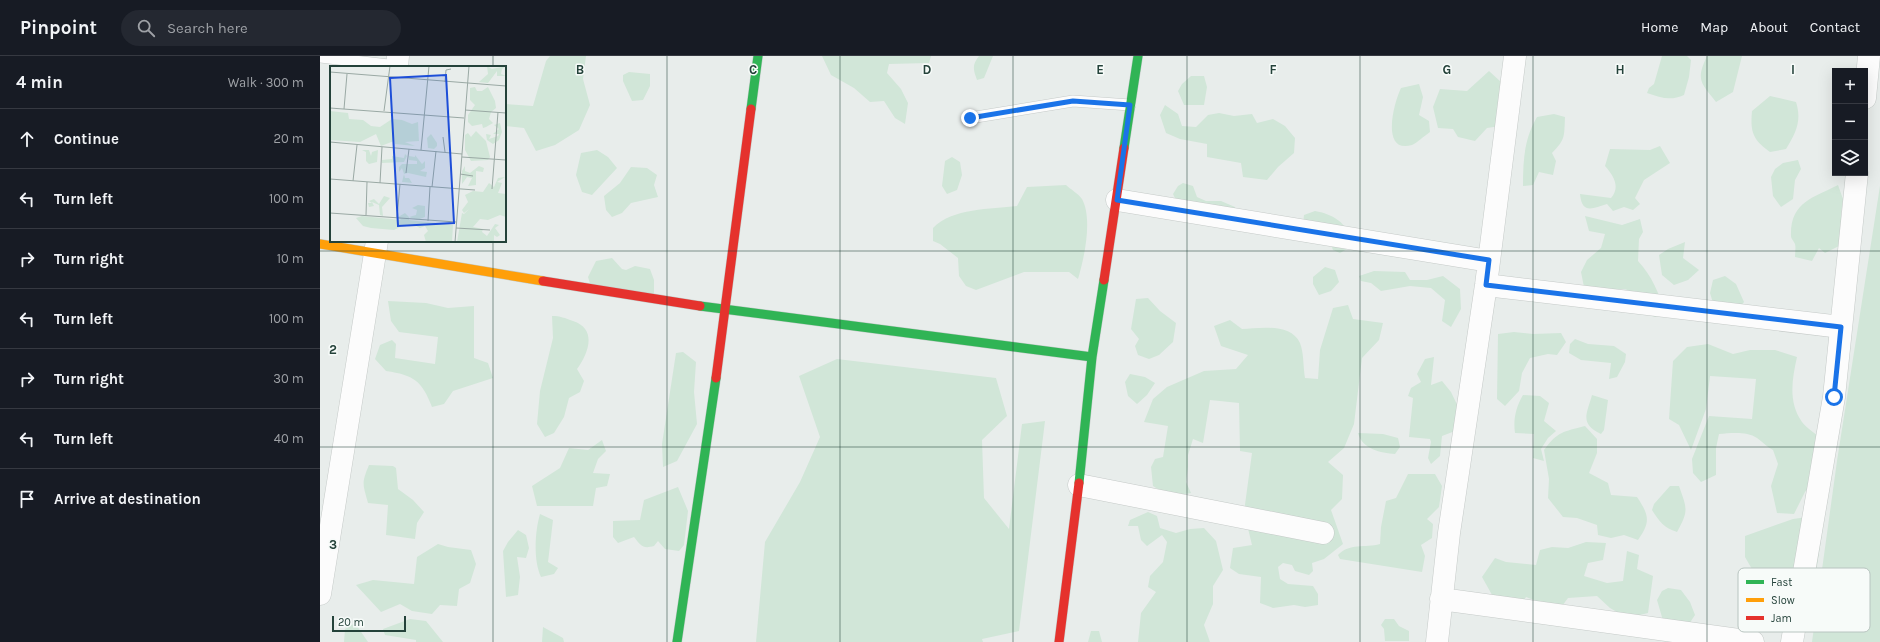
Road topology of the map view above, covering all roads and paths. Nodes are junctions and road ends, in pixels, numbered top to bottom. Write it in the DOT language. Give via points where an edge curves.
graph roads {
  1 [pos="758,56"];
  2 [pos="1138,56"];
  3 [pos="1515,56"];
  4 [pos="1869,56"];
  5 [pos="320,57"];
  6 [pos="398,63"];
  7 [pos="1868,68"];
  8 [pos="1130,105"];
  9 [pos="970,118"];
  10 [pos="1857,176"];
  11 [pos="1117,200"];
  12 [pos="320,244"];
  13 [pos="377,248"];
  14 [pos="1489,260"];
  15 [pos="1486,285"];
  16 [pos="726,310"];
  17 [pos="1841,327"];
  18 [pos="1092,357"];
  19 [pos="1079,485"];
  20 [pos="1323,533"];
  21 [pos="1805,568"];
  22 [pos="320,594"];
  23 [pos="1441,600"];
  24 [pos="1794,632"];
  25 [pos="677,642"];
  26 [pos="1060,642"];
  27 [pos="1437,642"];
  28 [pos="1753,642"];
  29 [pos="1792,642"];
  1 -- 16 [label="street"];
  2 -- 8 [label="street"];
  3 -- 14 [label="street"];
  4 -- 7 [label="street"];
  5 -- 6 [label="lane"];
  8 -- 9 [label="lane" via="1073,101"];
  8 -- 11 [label="street"];
  10 -- 17 [label="street"];
  11 -- 14 [label="street"];
  11 -- 18 [label="street"];
  12 -- 13 [label="street"];
  13 -- 16 [label="street"];
  13 -- 22 [label="street"];
  14 -- 15 [label="street"];
  15 -- 17 [label="street"];
  15 -- 23 [label="street"];
  16 -- 18 [label="street"];
  16 -- 25 [label="street"];
  17 -- 21 [label="street" via="1834,397"];
  18 -- 19 [label="street"];
  19 -- 20 [label="street"];
  19 -- 26 [label="street"];
  23 -- 27 [label="street"];
  23 -- 28 [label="street"];
  24 -- 29 [label="street"];
}
